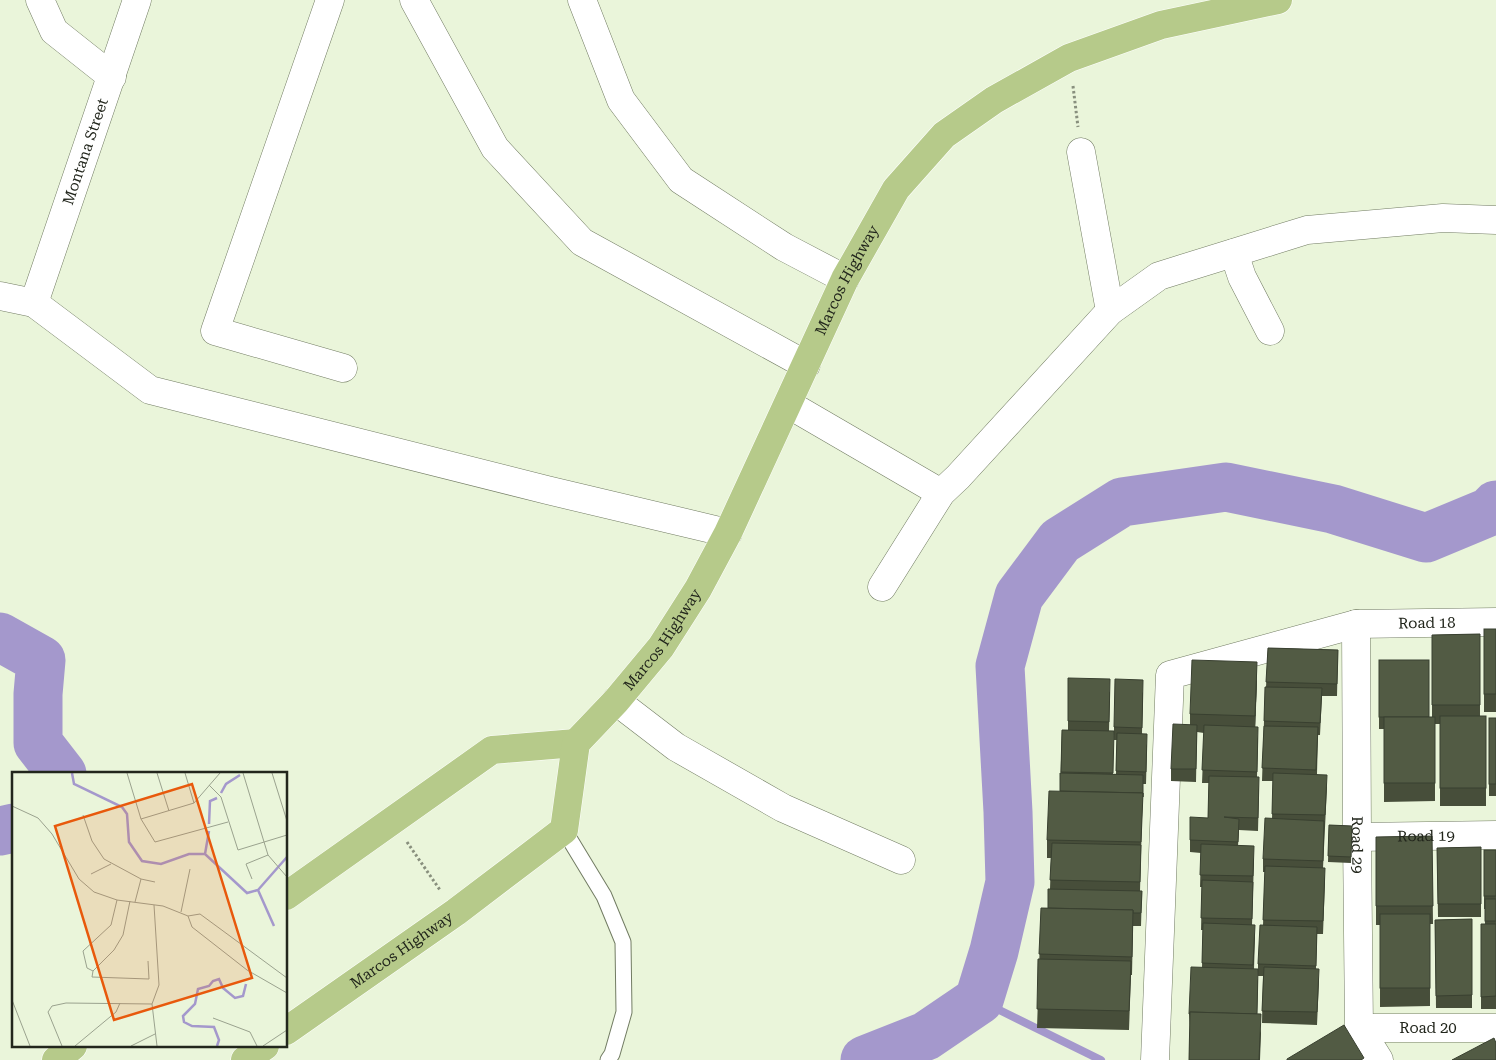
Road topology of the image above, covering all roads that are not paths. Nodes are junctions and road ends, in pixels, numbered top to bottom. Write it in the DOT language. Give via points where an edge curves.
graph roads {
  1 [pos="40,0"];
  2 [pos="137,0"];
  3 [pos="330,0"];
  4 [pos="414,0"];
  5 [pos="582,0"];
  6 [pos="1278,0"];
  7 [pos="112,77"];
  8 [pos="1081,152"];
  9 [pos="1496,220"];
  10 [pos="1234,253"];
  11 [pos="845,279"];
  12 [pos="0,296"];
  13 [pos="34,303"];
  14 [pos="1110,311"];
  15 [pos="1270,331"];
  16 [pos="806,365"];
  17 [pos="343,368"];
  18 [pos="788,404"];
  19 [pos="941,493"];
  20 [pos="728,533"];
  21 [pos="882,587"];
  22 [pos="1496,622"];
  23 [pos="1356,624"];
  24 [pos="616,701"];
  25 [pos="576,743"];
  26 [pos="564,830"];
  27 [pos="1496,835"];
  28 [pos="1356,836"];
  29 [pos="902,860"];
  30 [pos="288,895"];
  31 [pos="1360,1028"];
  32 [pos="1496,1028"];
  33 [pos="288,1030"];
  34 [pos="71,1048"];
  35 [pos="262,1048"];
  36 [pos="56,1060"];
  37 [pos="245,1060"];
  38 [pos="608,1060"];
  39 [pos="1155,1060"];
  40 [pos="1380,1060"];
  1 -- 7 [label="street" via="54,30"];
  2 -- 7 [label="street, Montana Street"];
  3 -- 17 [label="street" via="216,331"];
  4 -- 16 [label="street" via="495,148 582,242"];
  5 -- 11 [label="street" via="621,100 681,180 784,247"];
  6 -- 11 [label="main road, Marcos Highway" via="1160,25 1069,58 994,100 944,135 896,189"];
  7 -- 13 [label="street, Montana Street"];
  8 -- 14 [label="street"];
  9 -- 10 [label="street" via="1443,218 1307,230"];
  10 -- 14 [label="street" via="1158,276"];
  10 -- 15 [label="street" via="1242,277"];
  11 -- 16 [label="main road, Marcos Highway"];
  12 -- 13 [label="street"];
  13 -- 20 [label="street" via="150,390"];
  14 -- 19 [label="street"];
  16 -- 18 [label="main road, Marcos Highway"];
  18 -- 19 [label="street"];
  18 -- 20 [label="main road, Marcos Highway"];
  19 -- 21 [label="street"];
  20 -- 24 [label="main road, Marcos Highway" via="698,589 666,638"];
  22 -- 23 [label="street, Road 18"];
  23 -- 28 [label="street, Road 29"];
  23 -- 39 [label="street, Road 18" via="1170,675"];
  24 -- 25 [label="main road, Marcos Highway"];
  24 -- 29 [label="street" via="676,748 783,808"];
  25 -- 26 [label="main road"];
  25 -- 30 [label="main road" via="492,750"];
  26 -- 33 [label="main road, Marcos Highway" via="456,912"];
  26 -- 38 [label="lane" via="604,896 623,942 624,1012"];
  27 -- 28 [label="street, Road 19"];
  28 -- 31 [label="street, Road 29"];
  31 -- 32 [label="street, Road 20"];
  31 -- 40 [label="street"];
  34 -- 36 [label="main road"];
  35 -- 37 [label="main road"];
}
